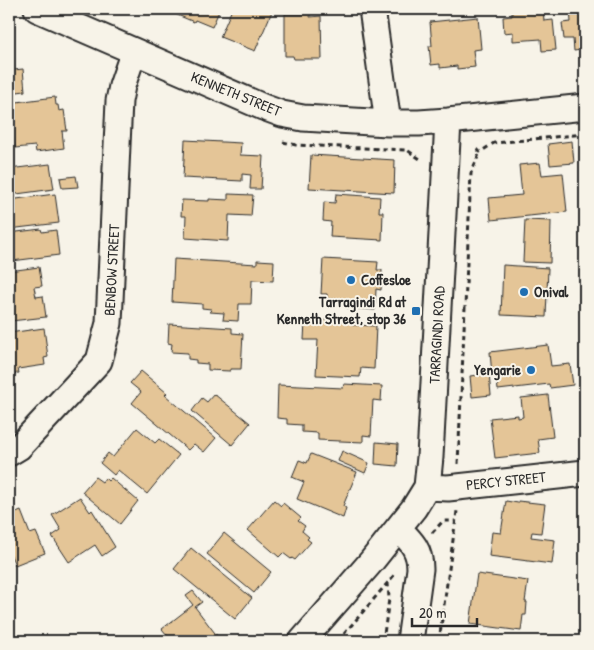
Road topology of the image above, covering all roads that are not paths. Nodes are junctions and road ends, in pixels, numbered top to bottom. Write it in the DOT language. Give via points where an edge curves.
graph roads {
  1 [pos="37,9"];
  2 [pos="372,9"];
  3 [pos="134,51"];
  4 [pos="585,108"];
  5 [pos="448,121"];
  6 [pos="388,123"];
  7 [pos="9,453"];
  8 [pos="585,473"];
  9 [pos="427,487"];
  10 [pos="399,529"];
  11 [pos="302,641"];
  12 [pos="410,641"];
  1 -- 3 [label="street, KENNETH STREET"];
  2 -- 6 [label="street"];
  3 -- 6 [label="street, KENNETH STREET" via="282,114"];
  3 -- 7 [label="street, BENBOW STREET" via="119,101 109,323 99,362 19,447"];
  4 -- 5 [label="street"];
  5 -- 6 [label="street, KENNETH STREET"];
  5 -- 9 [label="street, TARRAGINDI ROAD"];
  8 -- 9 [label="street, PERCY STREET" via="448,488"];
  9 -- 10 [label="street, TARRAGINDI ROAD"];
  10 -- 11 [label="street, TARRAGINDI ROAD"];
  10 -- 12 [label="street" via="415,547 420,563"];
}
